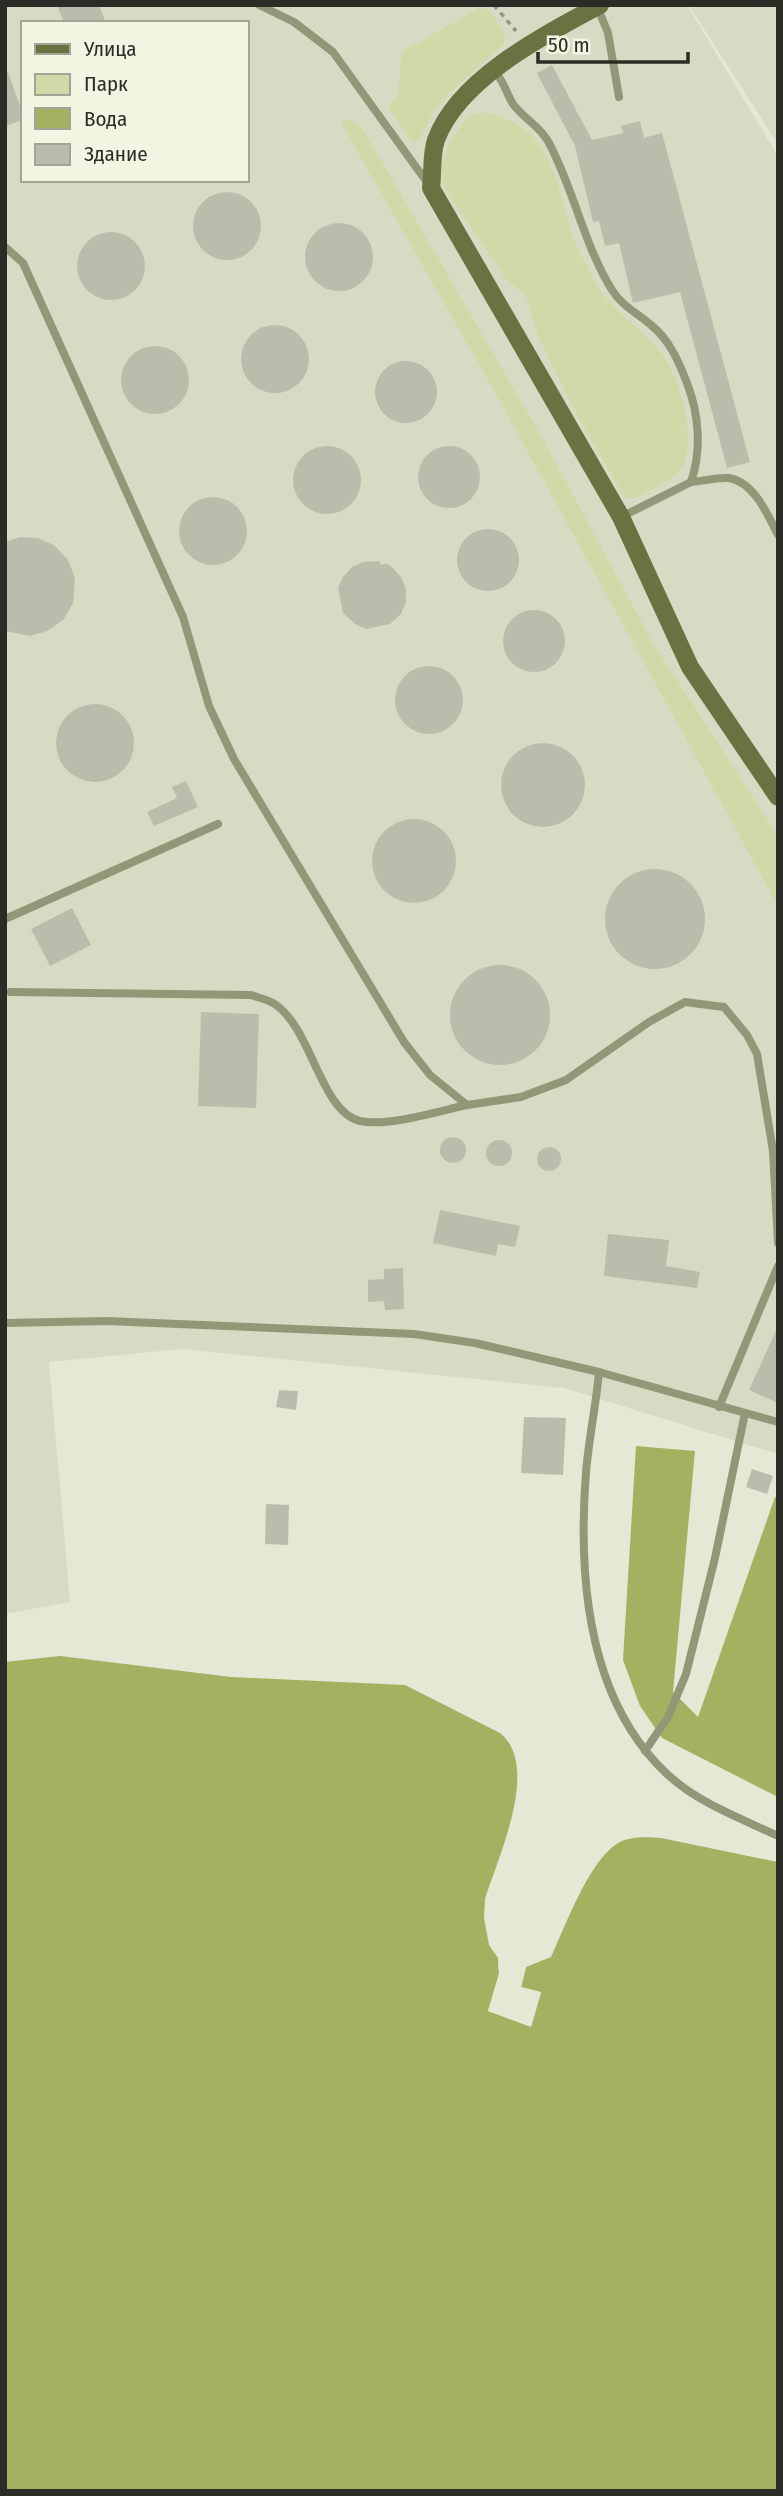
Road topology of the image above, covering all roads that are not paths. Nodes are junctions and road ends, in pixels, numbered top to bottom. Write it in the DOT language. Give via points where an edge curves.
graph roads {
  1 [pos="259,5"];
  2 [pos="599,6"];
  3 [pos="495,72"];
  4 [pos="619,97"];
  5 [pos="431,188"];
  6 [pos="5,247"];
  7 [pos="691,482"];
  8 [pos="621,517"];
  9 [pos="778,535"];
  10 [pos="778,797"];
  11 [pos="218,824"];
  12 [pos="5,919"];
  13 [pos="10,992"];
  14 [pos="467,1105"];
  15 [pos="778,1243"];
  16 [pos="778,1266"];
  17 [pos="5,1323"];
  18 [pos="599,1371"];
  19 [pos="719,1407"];
  20 [pos="745,1413"];
  21 [pos="778,1422"];
  22 [pos="645,1751"];
  23 [pos="778,1836"];
  1 -- 5 [label="lane" via="294,22 333,52"];
  2 -- 3 [label="street" via="529,46"];
  2 -- 4 [label="lane"];
  3 -- 5 [label="street" via="448,116 435,141"];
  3 -- 7 [label="lane" via="514,105 547,139 612,291 661,335 680,365 696,414 698,461"];
  5 -- 8 [label="street"];
  6 -- 14 [label="lane" via="23,263 172,594 209,706 234,759 404,1042 430,1075"];
  7 -- 8 [label="lane"];
  7 -- 9 [label="lane" via="730,478 745,485 764,506"];
  8 -- 10 [label="street" via="690,667"];
  11 -- 12 [label="lane"];
  13 -- 14 [label="lane" via="251,995 276,1004 298,1027 336,1104 358,1121 383,1122"];
  14 -- 15 [label="lane" via="521,1097 566,1080 685,1002 724,1007 757,1054 773,1152"];
  16 -- 19 [label="lane"];
  17 -- 18 [label="lane" via="106,1321 414,1334"];
  18 -- 19 [label="lane"];
  18 -- 22 [label="lane" via="586,1471 584,1550 589,1607 602,1667 624,1719"];
  19 -- 20 [label="lane"];
  20 -- 21 [label="lane"];
  20 -- 22 [label="lane" via="686,1674 668,1717"];
  22 -- 23 [label="lane" via="668,1775 708,1803"];
}
